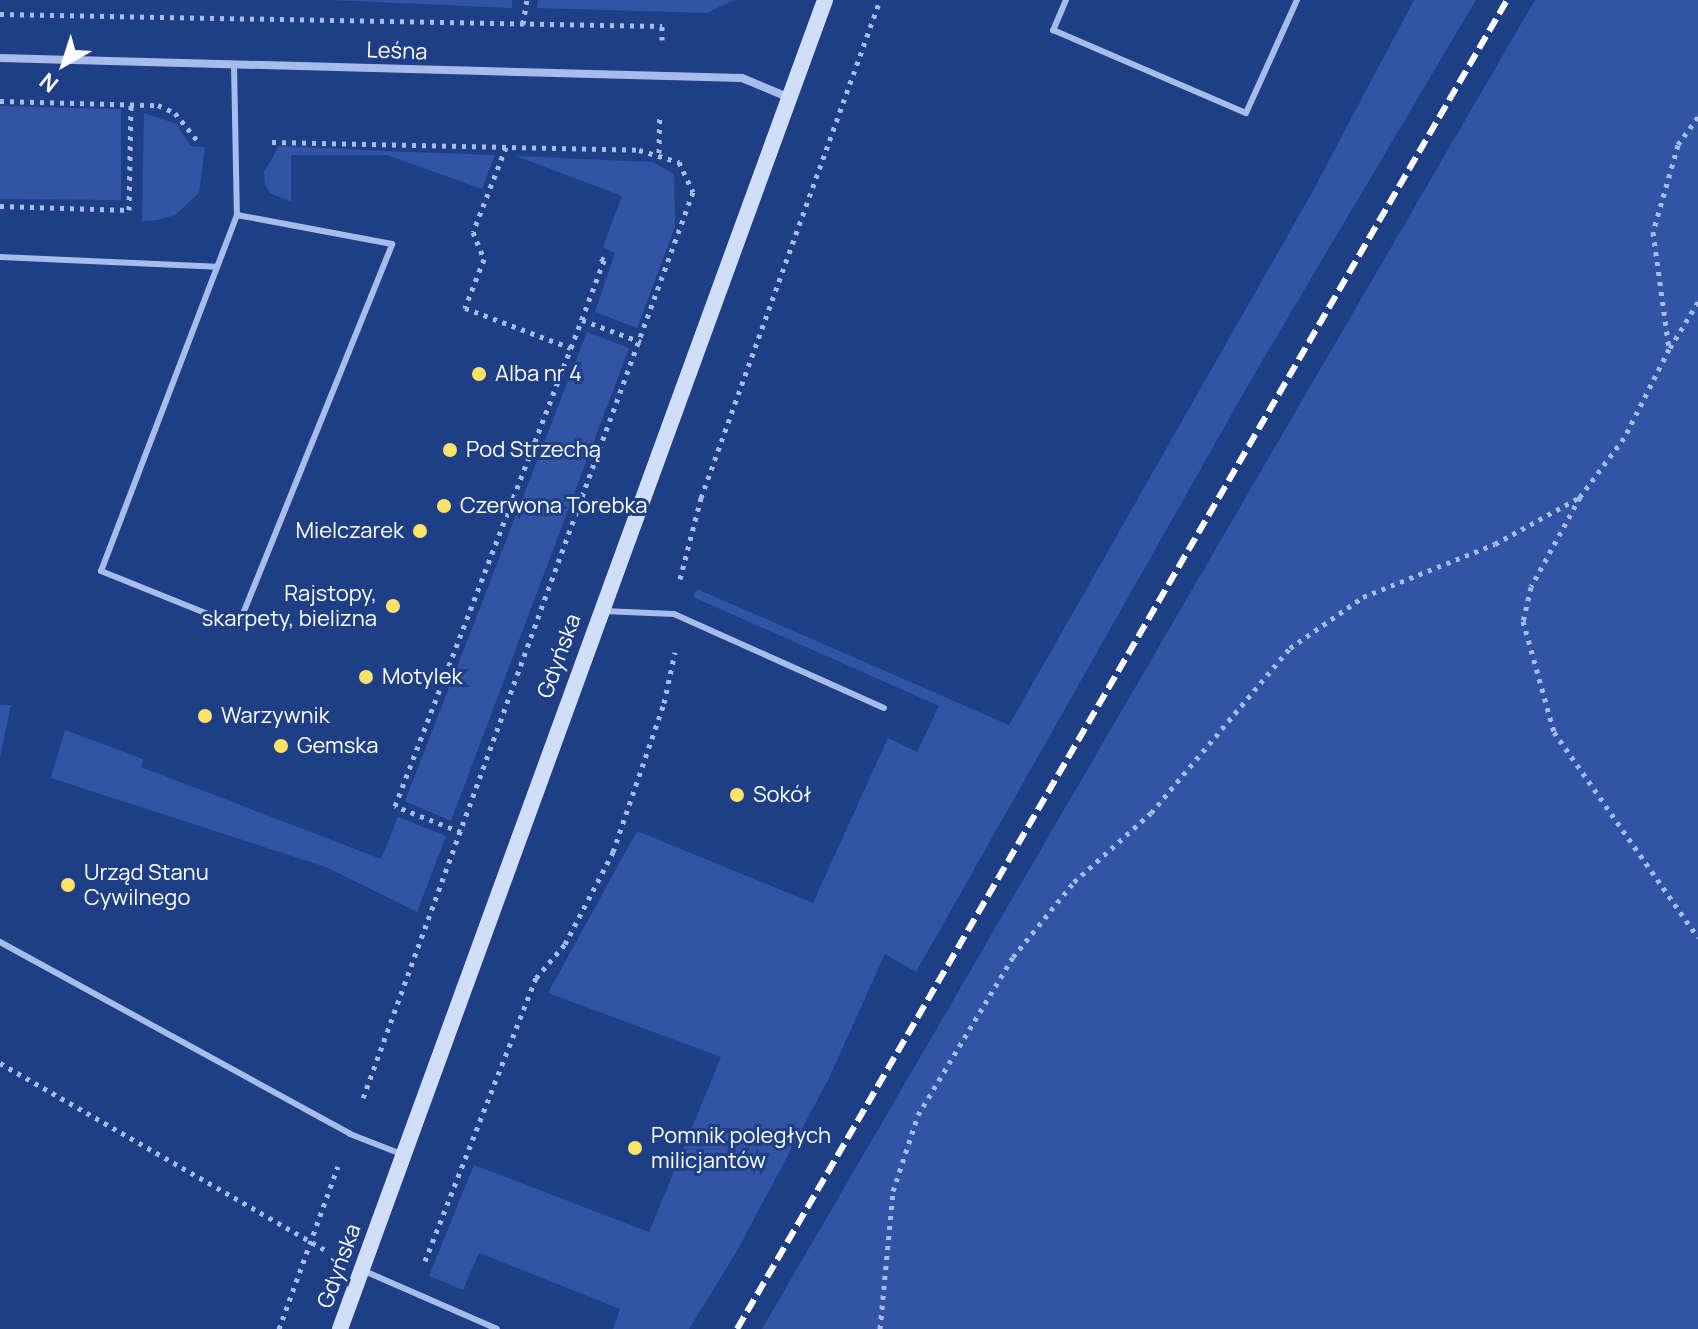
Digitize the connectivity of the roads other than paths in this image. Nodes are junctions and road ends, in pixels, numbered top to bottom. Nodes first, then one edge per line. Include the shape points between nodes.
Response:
1 (825, 0) edge
2 (1066, 0) edge
3 (1297, 0) edge
4 (0, 58) edge
5 (234, 64) junction
6 (790, 98) junction
7 (237, 215) junction
8 (0, 257) edge
9 (217, 267) junction
10 (599, 611) junction
11 (884, 708) dead end
12 (0, 942) edge
13 (401, 1154) junction
14 (362, 1270) junction
15 (340, 1329) edge
16 (497, 1329) edge

1 - 6 main road, Gdyńska
2 - 3 lane via 1053,30 1246,113
4 - 5 street, Leśna
5 - 6 street, Leśna via 742,78
5 - 7 lane
6 - 10 main road, Gdyńska
7 - 9 lane
7 - 9 lane via 392,244 238,626 101,571
8 - 9 lane
10 - 11 lane via 674,614
10 - 13 main road, Gdyńska
12 - 13 lane via 350,1134
13 - 14 main road, Gdyńska
14 - 15 main road, Gdyńska
14 - 16 lane

